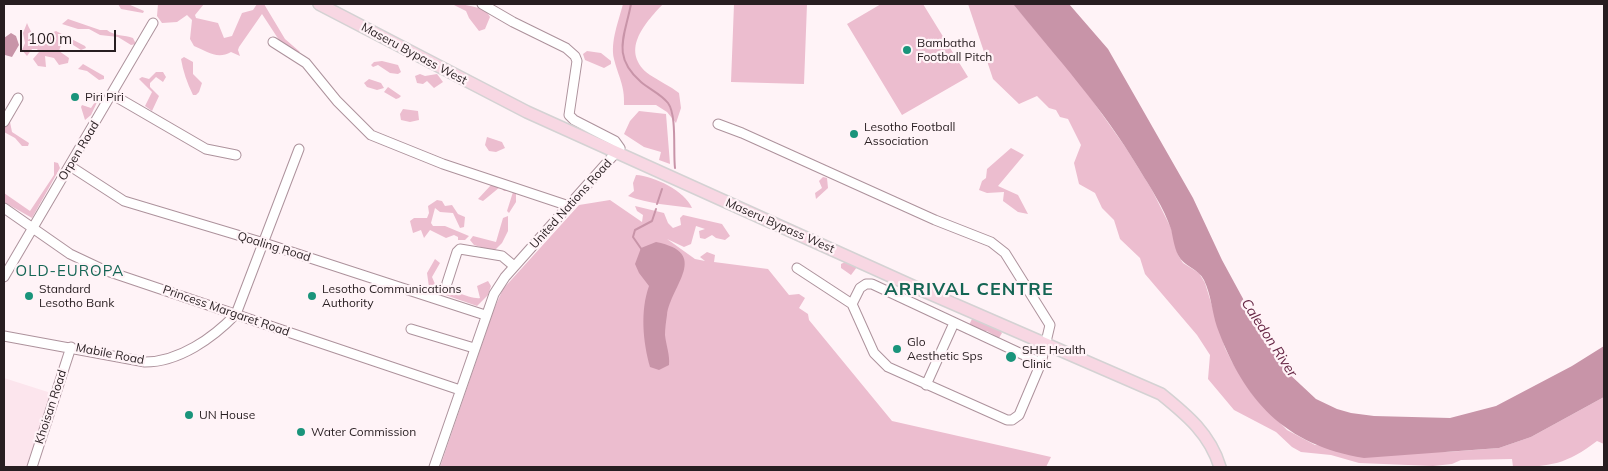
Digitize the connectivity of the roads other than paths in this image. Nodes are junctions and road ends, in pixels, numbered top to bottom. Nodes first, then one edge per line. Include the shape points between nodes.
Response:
1 (319, 4) edge
2 (482, 4) edge
3 (153, 24) dead end
4 (273, 42) dead end
5 (113, 95) junction
6 (18, 98) dead end
7 (4, 122) edge
8 (718, 124) dead end
9 (299, 150) dead end
10 (618, 152) junction
11 (236, 154) dead end
12 (70, 166) junction
13 (569, 206) junction
14 (4, 208) edge
15 (32, 228) junction
16 (264, 243) junction
17 (514, 266) junction
18 (797, 268) dead end
19 (4, 277) edge
20 (447, 283) dead end
21 (852, 304) junction
22 (236, 314) junction
23 (485, 315) junction
24 (954, 323) junction
25 (411, 329) dead end
26 (4, 336) edge
27 (1047, 345) junction
28 (71, 347) junction
29 (474, 348) junction
30 (1041, 363) junction
31 (926, 386) junction
32 (460, 390) junction
33 (32, 467) edge
34 (434, 467) edge
35 (1220, 467) edge

1 - 10 main road, Maseru Bypass West via 527,112
2 - 10 street, United Nations Road via 566,48 575,56 569,115 615,141 620,148
3 - 5 street, Orpen Road
4 - 13 street via 306,63 371,136
5 - 11 street via 206,149
5 - 12 street, Orpen Road
6 - 7 street
8 - 27 street via 991,242 1005,254 1050,325
9 - 16 street, Mabile Road
10 - 13 street, United Nations Road
10 - 27 main road, Maseru Bypass West
12 - 15 street, Orpen Road
12 - 16 street, Qoaling Road via 124,201
13 - 17 street, United Nations Road
14 - 15 street, Princess Margaret Road
15 - 19 street, Orpen Road
15 - 22 street, Princess Margaret Road via 85,262
16 - 22 street, Mabile Road
16 - 23 street, Qoaling Road
17 - 20 street via 502,256 460,249
17 - 23 street, United Nations Road via 494,294
18 - 21 street
21 - 24 street via 860,288 872,284
21 - 31 street via 874,353 888,367
22 - 28 street, Mabile Road via 202,342 157,362
22 - 32 street, Princess Margaret Road
23 - 29 street, United Nations Road
24 - 30 street
24 - 31 street
25 - 29 street
26 - 28 street, Mabile Road
27 - 30 street
27 - 35 main road, Maseru Bypass West via 1161,394 1204,433
28 - 33 street, Khoisan Road
29 - 32 street, United Nations Road
30 - 31 street via 1019,415 1012,420
32 - 34 street, United Nations Road

